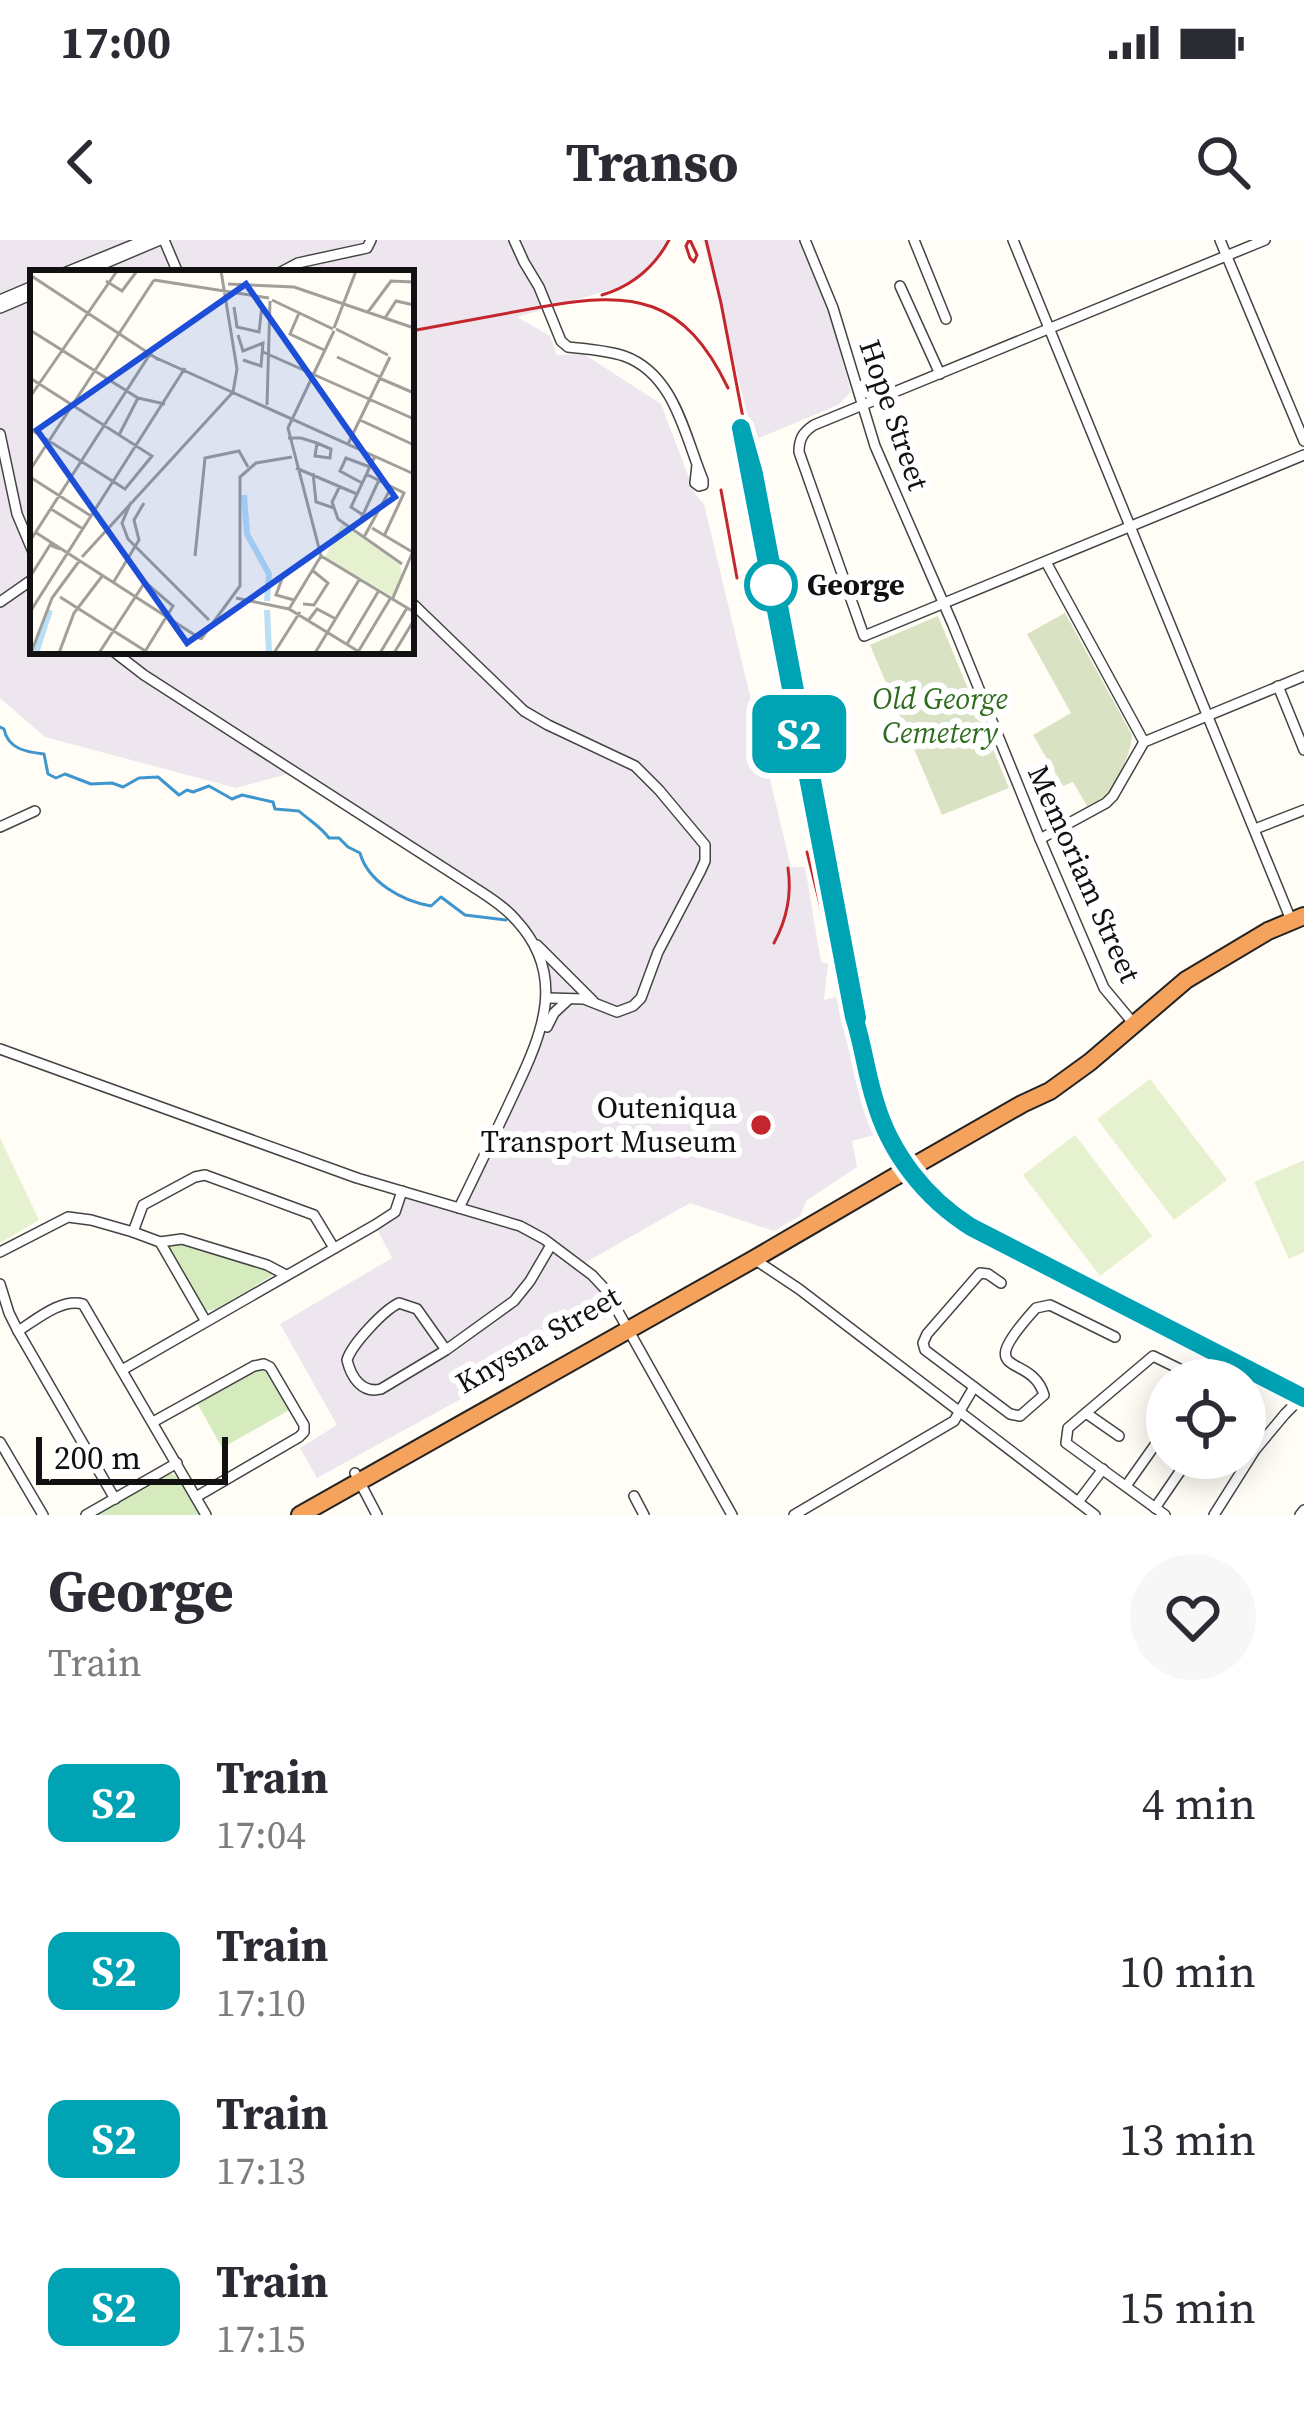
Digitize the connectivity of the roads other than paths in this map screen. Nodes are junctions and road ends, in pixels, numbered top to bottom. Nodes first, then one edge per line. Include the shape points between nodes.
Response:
1 (145, 240) edge
2 (162, 240) edge
3 (371, 240) edge
4 (514, 240) edge
5 (805, 240) edge
6 (914, 240) edge
7 (1013, 240) edge
8 (1220, 240) edge
9 (1265, 240) edge
10 (1226, 256) junction
11 (71, 270) edge
12 (89, 270) edge
13 (177, 270) edge
14 (285, 270) edge
15 (900, 286) dead end
16 (30, 291) edge
17 (0, 304) edge
18 (946, 320) dead end
19 (1048, 329) junction
20 (940, 374) junction
21 (862, 406) junction
22 (0, 434) edge
23 (1304, 441) edge
24 (1304, 455) edge
25 (697, 465) dead end
26 (1132, 526) junction
27 (30, 545) edge
28 (1046, 562) junction
29 (30, 581) edge
30 (0, 602) edge
31 (944, 604) junction
32 (414, 605) edge
33 (117, 654) edge
34 (1304, 676) edge
35 (1278, 686) junction
36 (1209, 716) junction
37 (1144, 742) junction
38 (1304, 750) edge
39 (1304, 810) edge
40 (34, 811) dead end
41 (0, 827) edge
42 (1255, 829) junction
43 (1040, 839) junction
44 (1297, 918) edge
45 (530, 937) junction
46 (548, 998) junction
47 (569, 998) junction
48 (595, 1003) junction
49 (1131, 1020) junction
50 (538, 1043) junction
51 (0, 1049) edge
52 (402, 1191) junction
53 (459, 1208) junction
54 (133, 1232) junction
55 (160, 1242) junction
56 (551, 1245) junction
57 (334, 1248) junction
58 (0, 1252) edge
59 (751, 1256) junction
60 (286, 1275) junction
61 (1000, 1283) dead end
62 (0, 1284) edge
63 (205, 1320) junction
64 (626, 1326) junction
65 (18, 1331) junction
66 (1115, 1337) dead end
67 (446, 1350) junction
68 (1146, 1362) edge
69 (122, 1370) junction
70 (974, 1387) junction
71 (1304, 1396) edge
72 (961, 1412) junction
73 (1086, 1413) junction
74 (153, 1422) junction
75 (1119, 1436) dead end
76 (0, 1442) edge
77 (1146, 1458) edge
78 (177, 1463) junction
79 (1103, 1469) junction
80 (357, 1477) junction
81 (1176, 1479) edge
82 (1126, 1486) junction
83 (634, 1496) dead end
84 (196, 1497) junction
85 (115, 1498) junction
86 (1078, 1502) junction
87 (1160, 1512) edge
88 (639, 1513) edge
89 (43, 1515) edge
90 (86, 1515) edge
91 (206, 1515) edge
92 (283, 1515) edge
93 (300, 1515) edge
94 (377, 1515) edge
95 (732, 1515) edge
96 (794, 1515) edge
97 (1095, 1515) edge
98 (1214, 1515) edge

1 - 11 street
2 - 12 street
2 - 13 street
3 - 14 street via 367,248
4 - 25 street via 565,345 626,357 646,370 674,402
5 - 21 street, Hope Street
6 - 18 street
7 - 19 street
8 - 10 street
9 - 10 street
10 - 19 street
10 - 23 street
15 - 20 street
16 - 17 street
19 - 20 street
19 - 26 street
20 - 21 street
21 - 31 street, Hope Street
21 - 31 street via 806,430 799,452 864,636
22 - 27 street
24 - 26 street
26 - 28 street
26 - 36 street
28 - 31 street
28 - 37 street
29 - 30 street
31 - 43 street, Memoriam Street
32 - 48 street via 524,710 645,775 705,845 700,872 636,1004 616,1012
33 - 45 street via 472,886
34 - 35 street
35 - 36 street
35 - 38 street
36 - 37 street
36 - 42 street
37 - 43 street via 1106,803
39 - 42 street
40 - 41 street
42 - 44 street
43 - 49 street, Memoriam Street via 1104,988
44 - 49 highway, Knysna Street
45 - 46 street
45 - 48 street
46 - 47 street
46 - 50 street
47 - 48 street
47 - 50 street
49 - 59 highway, Knysna Street, bridge via 1022,1104
50 - 53 street
51 - 52 street
52 - 53 street
52 - 57 street via 394,1212
53 - 56 street
54 - 55 street
54 - 57 street via 143,1205 206,1175 314,1216
54 - 58 street via 68,1217
55 - 60 street via 182,1239
55 - 63 street
56 - 64 street via 598,1280
56 - 67 street via 514,1301
57 - 60 street
59 - 64 highway, Knysna Street
59 - 72 street
60 - 63 street
61 - 70 street via 977,1274 923,1339 925,1350
62 - 65 street
63 - 69 street
64 - 80 highway, Knysna Street
64 - 95 street
65 - 69 street via 79,1302
65 - 85 street
66 - 70 street via 1040,1305 1004,1352 1043,1387 1042,1398 1016,1416
67 - 67 street via 417,1309 399,1303 353,1346 348,1362 360,1385 376,1391
68 - 73 street
69 - 74 street
70 - 72 street
71 - 98 street, bridge via 1255,1450
72 - 86 street
72 - 96 street
73 - 75 street
73 - 79 street via 1065,1440
74 - 78 street
74 - 84 street via 264,1364 304,1425 299,1437
76 - 89 street
77 - 82 street
78 - 84 street
78 - 85 street
79 - 82 street
79 - 86 street
80 - 92 highway, Knysna Street
80 - 93 highway, Knysna Street
80 - 94 street
81 - 87 street
82 - 87 street
83 - 88 street
84 - 91 street
85 - 90 street
86 - 97 street

